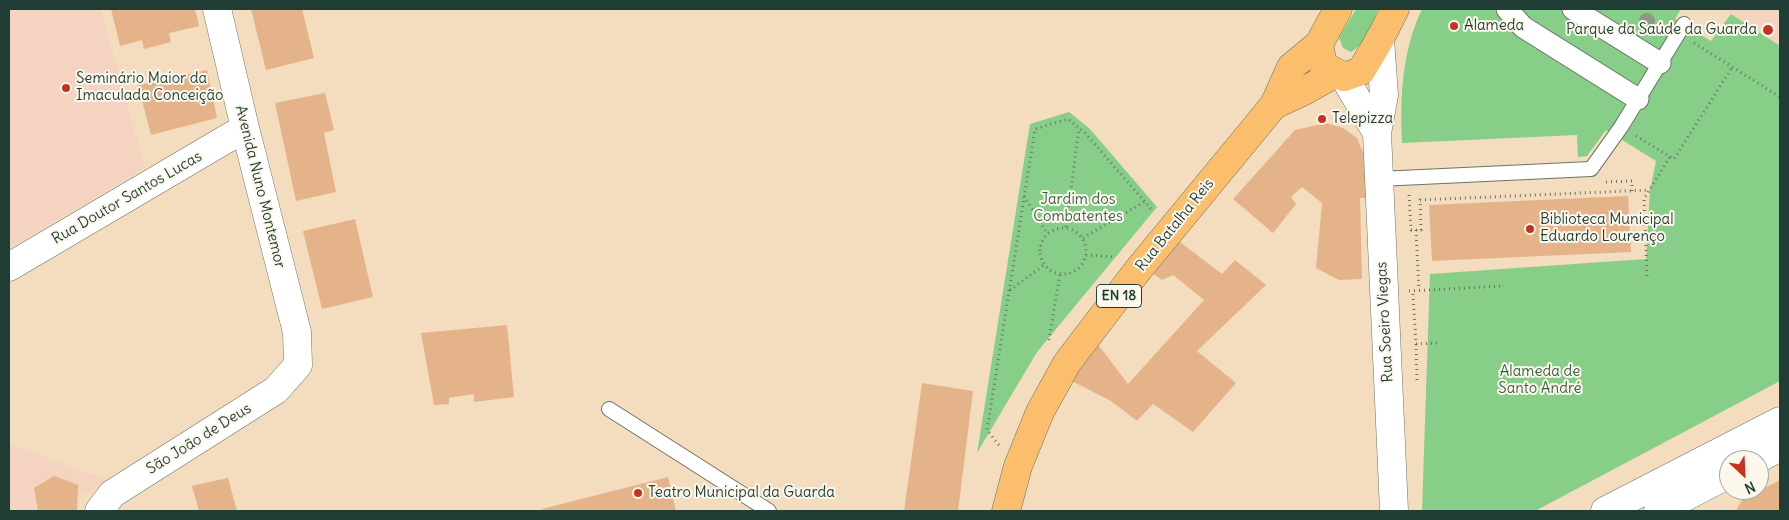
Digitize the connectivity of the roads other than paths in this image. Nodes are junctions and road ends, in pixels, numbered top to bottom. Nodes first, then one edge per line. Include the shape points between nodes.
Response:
1 (217, 9) edge
2 (1338, 9) edge
3 (1395, 9) edge
4 (1506, 9) edge
5 (1573, 9) edge
6 (1681, 29) road end
7 (1380, 39) junction
8 (1319, 44) junction
9 (1660, 63) junction
10 (1340, 75) junction
11 (1638, 99) junction
12 (1274, 105) junction
13 (245, 128) junction
14 (1377, 134) junction
15 (1379, 178) junction
16 (9, 267) edge
17 (298, 366) joint
18 (609, 409) dead end
19 (1780, 421) edge
20 (1780, 447) edge
21 (1769, 453) edge
22 (1719, 479) edge
23 (99, 511) edge
24 (769, 511) edge
25 (1006, 511) edge
26 (1394, 511) edge
27 (1605, 511) edge
28 (1658, 511) edge

1 - 13 street, Avenida Nuno Montemor
2 - 8 main road, EN 18
3 - 7 main road, EN 18
4 - 11 street via 1523,27
5 - 9 street
6 - 9 lane
7 - 10 main road, EN 18 via 1361,71
7 - 14 street, Rua Soeiro Viegas via 1384,95
8 - 10 main road via 1323,65
8 - 12 main road, Rua Batalha Reis / EN 18 via 1292,66
9 - 11 lane
10 - 12 main road, Rua Batalha Reis / EN 18
10 - 14 street, Rua Soeiro Viegas
11 - 15 lane via 1591,169
12 - 25 main road, Rua Batalha Reis / EN 18 via 1138,270 1067,363 1040,412 1018,466
13 - 16 street, Rua Doutor Santos Lucas
13 - 17 street, Avenida Nuno Montemor via 297,332
14 - 15 street, Rua Soeiro Viegas
15 - 26 street, Rua Soeiro Viegas
17 - 23 street, São João de Deus via 276,390 112,494
18 - 24 lane
19 - 27 street
20 - 21 street
22 - 28 street

